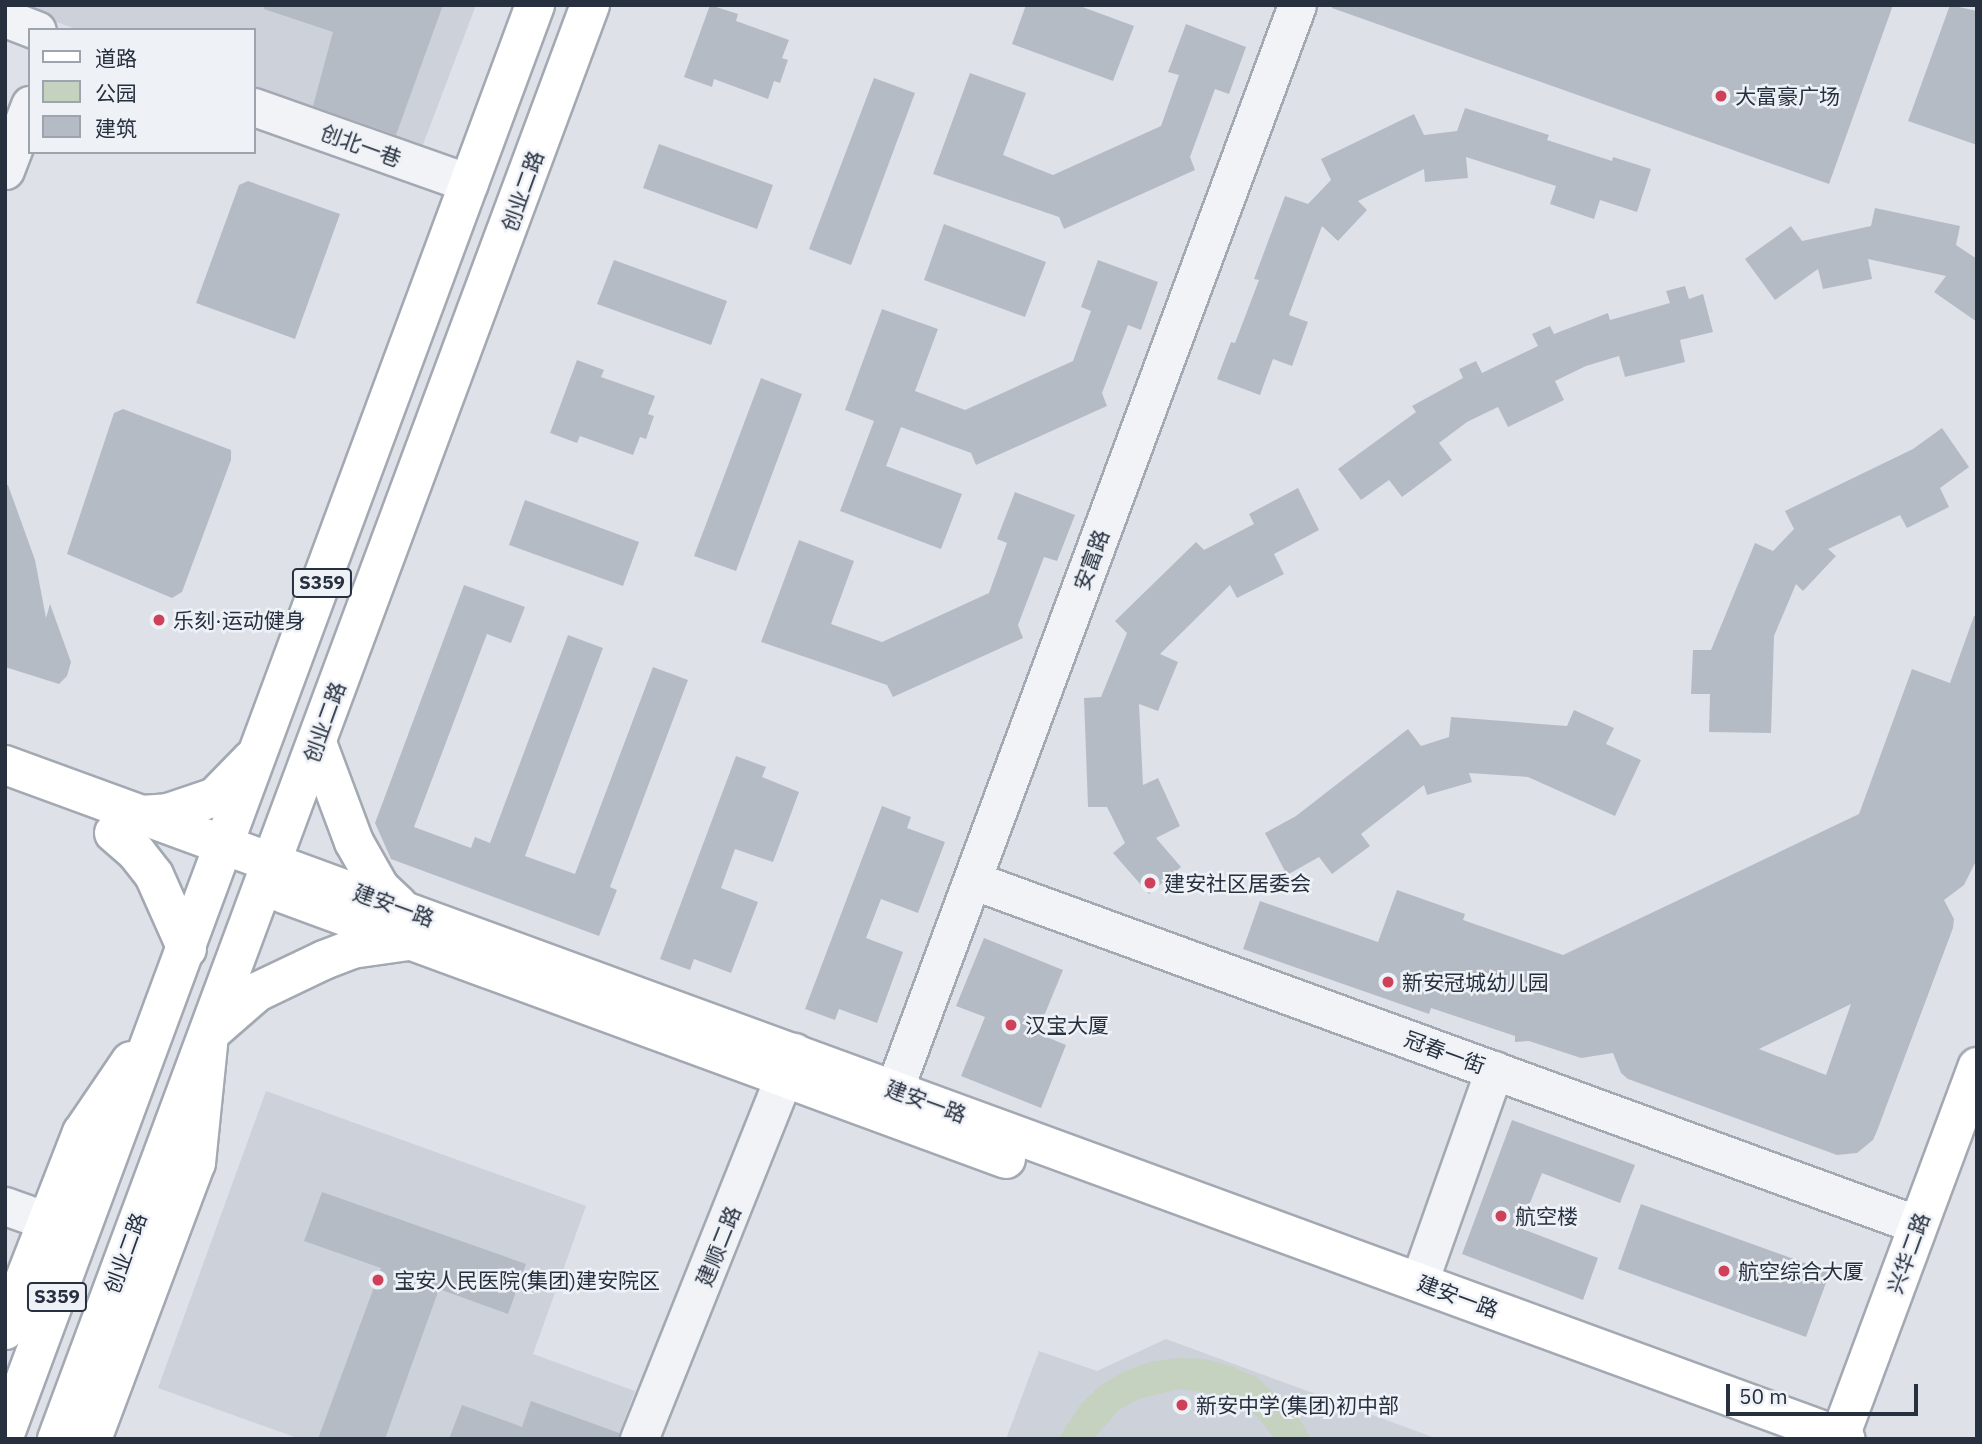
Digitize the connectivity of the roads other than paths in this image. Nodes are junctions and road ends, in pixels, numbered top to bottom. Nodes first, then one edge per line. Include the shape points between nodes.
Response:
1 (535, 5) edge
2 (590, 5) edge
3 (1297, 5) edge
4 (5, 18) edge
5 (32, 28) edge
6 (256, 108) edge
7 (28, 110) edge
8 (5, 170) edge
9 (469, 183) junction
10 (317, 743) junction
11 (260, 751) junction
12 (5, 765) edge
13 (5, 793) edge
14 (127, 824) junction
15 (220, 858) junction
16 (268, 874) junction
17 (972, 880) junction
18 (406, 925) junction
19 (187, 949) junction
20 (162, 1016) junction
21 (209, 1034) junction
22 (789, 1065) junction
23 (1977, 1067) edge
24 (1494, 1070) junction
25 (890, 1102) junction
26 (5, 1206) edge
27 (47, 1222) junction
28 (1918, 1225) junction
29 (1419, 1282) junction
30 (5, 1331) edge
31 (5, 1434) edge
32 (1842, 1438) edge
33 (57, 1439) edge
34 (92, 1439) edge
35 (639, 1439) edge
36 (1769, 1439) edge

1 - 9 main road, S359
2 - 10 main road, 创业二路 / S359
3 - 17 street, 安富路
4 - 5 street
6 - 9 street, 创北一巷
7 - 8 street
9 - 11 main road, S359
10 - 16 main road, 创业二路 / S359
10 - 18 main road via 354,842
11 - 14 main road via 215,797
11 - 15 main road, S359
12 - 14 main road, 建安一路
13 - 14 main road, 建安一路
14 - 15 main road, 建安一路
14 - 19 main road via 136,852 154,875
15 - 16 main road, 建安一路
15 - 19 main road, S359
16 - 18 main road, 建安一路
16 - 21 main road, 创业二路 / S359
17 - 24 street, 冠春一街
17 - 25 street, 安富路
18 - 21 main road via 372,945 324,960 257,992
18 - 22 main road, 建安一路
19 - 20 main road, S359
20 - 27 main road via 82,1133
20 - 31 main road, S359
21 - 33 main road, 创业二路 / S359
21 - 34 main road via 196,1163
22 - 25 main road, 建安一路
22 - 35 street, 建顺二路
23 - 28 main road, 兴华二路
24 - 28 street, 冠春一街
24 - 29 street
25 - 29 main road, 建安一路
25 - 36 main road, 建安一路
26 - 27 street
27 - 30 main road
28 - 32 main road, 兴华二路
29 - 32 main road, 建安一路

